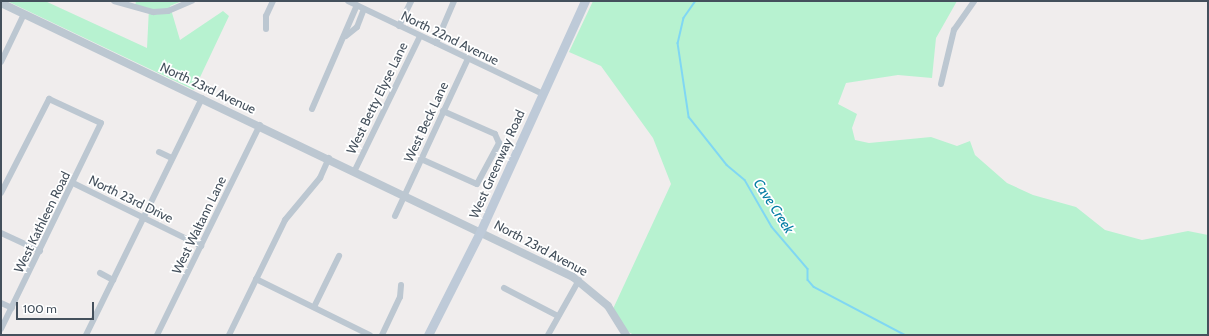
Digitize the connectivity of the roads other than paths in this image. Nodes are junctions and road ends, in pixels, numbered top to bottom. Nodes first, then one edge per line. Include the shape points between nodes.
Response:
1 (114, 1) edge
2 (192, 1) edge
3 (273, 1) edge
4 (348, 1) edge
5 (410, 1) edge
6 (454, 1) edge
7 (585, 1) edge
8 (974, 1) edge
9 (1, 3) edge
10 (357, 6) junction
11 (364, 9) junction
12 (24, 14) junction
13 (349, 23) junction
14 (399, 26) junction
15 (357, 27) junction
16 (266, 29) dead end
17 (346, 36) junction
18 (420, 36) junction
19 (436, 44) junction
20 (468, 59) junction
21 (1, 62) edge
22 (941, 84) dead end
23 (542, 94) junction
24 (202, 98) junction
25 (312, 109) dead end
26 (443, 111) junction
27 (260, 125) junction
28 (159, 152) dead end
29 (172, 158) junction
30 (329, 158) junction
31 (421, 159) junction
32 (355, 170) junction
33 (73, 183) junction
34 (1, 193) edge
35 (405, 194) junction
36 (395, 216) dead end
37 (143, 217) junction
38 (481, 230) junction
39 (1, 233) edge
40 (201, 246) junction
41 (40, 251) junction
42 (339, 256) dead end
43 (100, 273) dead end
44 (256, 279) junction
45 (113, 280) junction
46 (579, 280) junction
47 (401, 284) dead end
48 (504, 288) dead end
49 (1, 302) edge
50 (314, 307) junction
51 (12, 308) junction
52 (558, 316) junction
53 (1, 329) edge
54 (86, 335) edge
55 (157, 335) edge
56 (229, 335) edge
57 (370, 335) edge
58 (382, 335) edge
59 (428, 335) edge
60 (548, 335) edge
61 (626, 335) edge

1 - 2 street via 141,11 168,11
3 - 16 street via 266,16
4 - 10 street, North 22nd Avenue
5 - 14 street
6 - 19 street
7 - 23 main road, West Greenway Road
8 - 22 street via 954,30
9 - 12 street, North 23rd Avenue
10 - 11 street, North 22nd Avenue
10 - 13 street
11 - 14 street, North 22nd Avenue
11 - 15 street
12 - 21 street
12 - 24 street, North 23rd Avenue
13 - 15 street
13 - 17 street
14 - 18 street, North 22nd Avenue
15 - 17 street
17 - 25 street
18 - 19 street, North 22nd Avenue
18 - 32 street, West Betty Elyse Lane
19 - 20 street, North 22nd Avenue
20 - 23 street, North 22nd Avenue
20 - 26 street, West Beck Lane
23 - 38 main road, West Greenway Road
24 - 27 street, North 23rd Avenue
24 - 29 street
26 - 31 street, West Beck Lane
26 - 31 street via 498,138 477,184
27 - 30 street, North 23rd Avenue
27 - 40 street, West Waltann Lane
28 - 29 street
29 - 37 street
30 - 32 street, North 23rd Avenue
30 - 44 street, West Betty Elyse Lane via 317,182 285,220
31 - 35 street, West Beck Lane
32 - 35 street, North 23rd Avenue
33 - 34 street, West Kathleen Road via 101,124 49,99
33 - 37 street, North 23rd Drive
33 - 41 street, West Kathleen Road
35 - 36 street
35 - 38 street, North 23rd Avenue
37 - 40 street, North 23rd Drive
37 - 45 street
38 - 46 street, North 23rd Avenue
38 - 59 main road, West Greenway Road
39 - 41 street
40 - 55 street, West Waltann Lane
41 - 51 street, West Kathleen Road
42 - 50 street
43 - 45 street
44 - 50 street
44 - 56 street, West Betty Elyse Lane
45 - 54 street
46 - 52 street
46 - 61 street, North 23rd Avenue via 608,306
47 - 58 street via 400,297
48 - 52 street
49 - 51 street
50 - 57 street
51 - 53 street, West Kathleen Road
52 - 60 street

